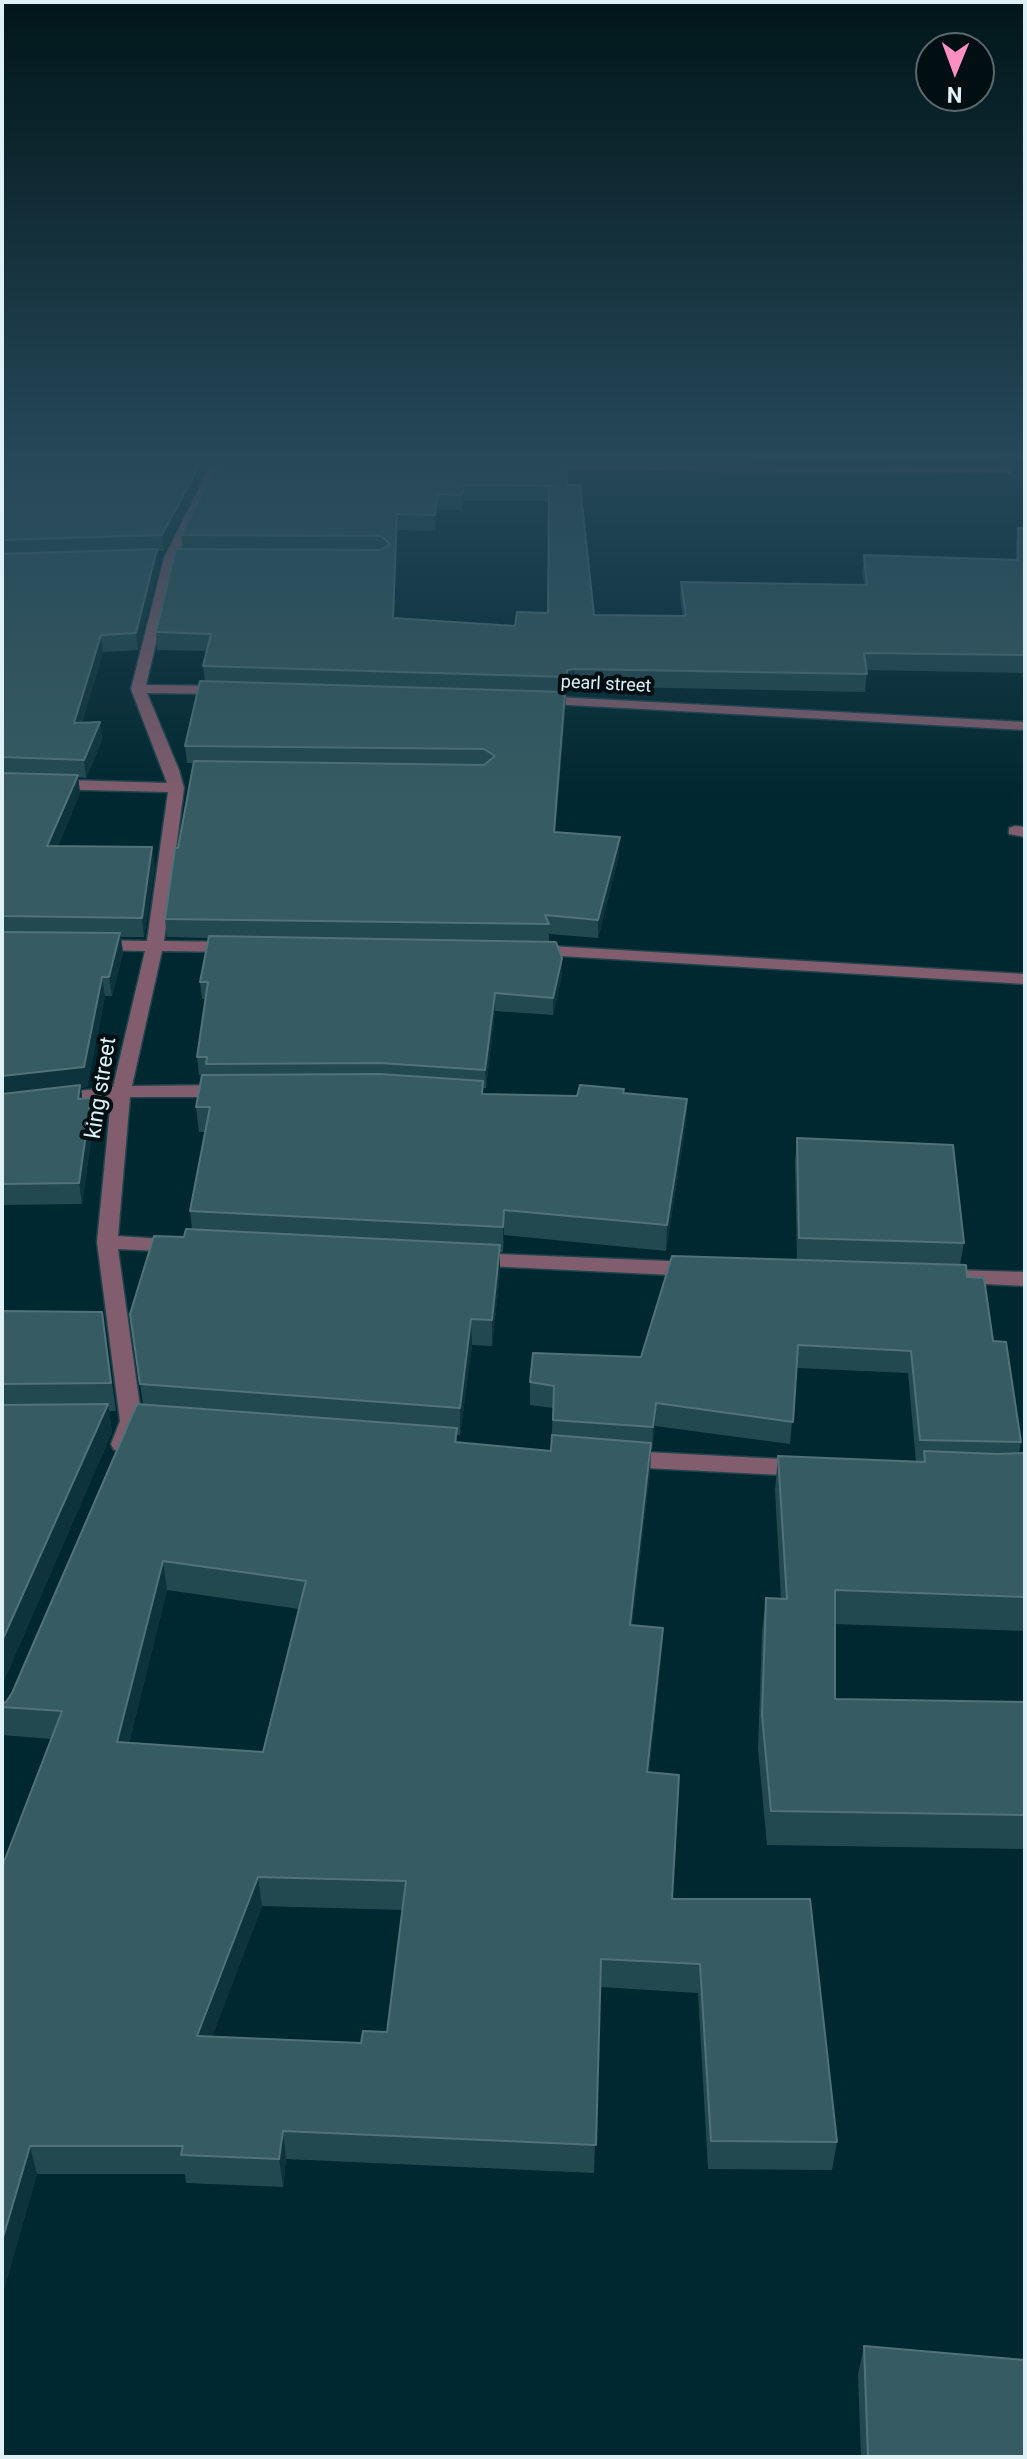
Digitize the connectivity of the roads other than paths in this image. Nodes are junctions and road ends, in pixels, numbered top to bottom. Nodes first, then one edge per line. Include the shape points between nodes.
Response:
1 (166, 575) edge
2 (138, 689) junction
3 (247, 691) edge
4 (528, 700) edge
5 (1025, 726) edge
6 (179, 776) junction
7 (2, 783) edge
8 (78, 945) edge
9 (155, 946) junction
10 (247, 947) edge
11 (509, 950) edge
12 (1025, 979) edge
13 (243, 1091) edge
14 (121, 1092) junction
15 (2, 1106) edge
16 (107, 1242) junction
17 (202, 1247) edge
18 (455, 1260) edge
19 (708, 1269) edge
20 (930, 1276) edge
21 (1025, 1279) edge
22 (102, 1422) edge
23 (139, 1422) junction
24 (601, 1457) edge
25 (113, 1464) edge
26 (819, 1469) edge

1 - 2 street
2 - 3 street
2 - 6 street
4 - 5 street, pearl street
6 - 7 street
6 - 9 street, king street
8 - 9 street
9 - 10 street
9 - 14 street, king street
11 - 12 street
13 - 14 street
14 - 15 street
14 - 16 street, king street
16 - 17 street
16 - 23 street, king street
18 - 19 street
20 - 21 street
22 - 23 street
23 - 25 street
24 - 26 street

